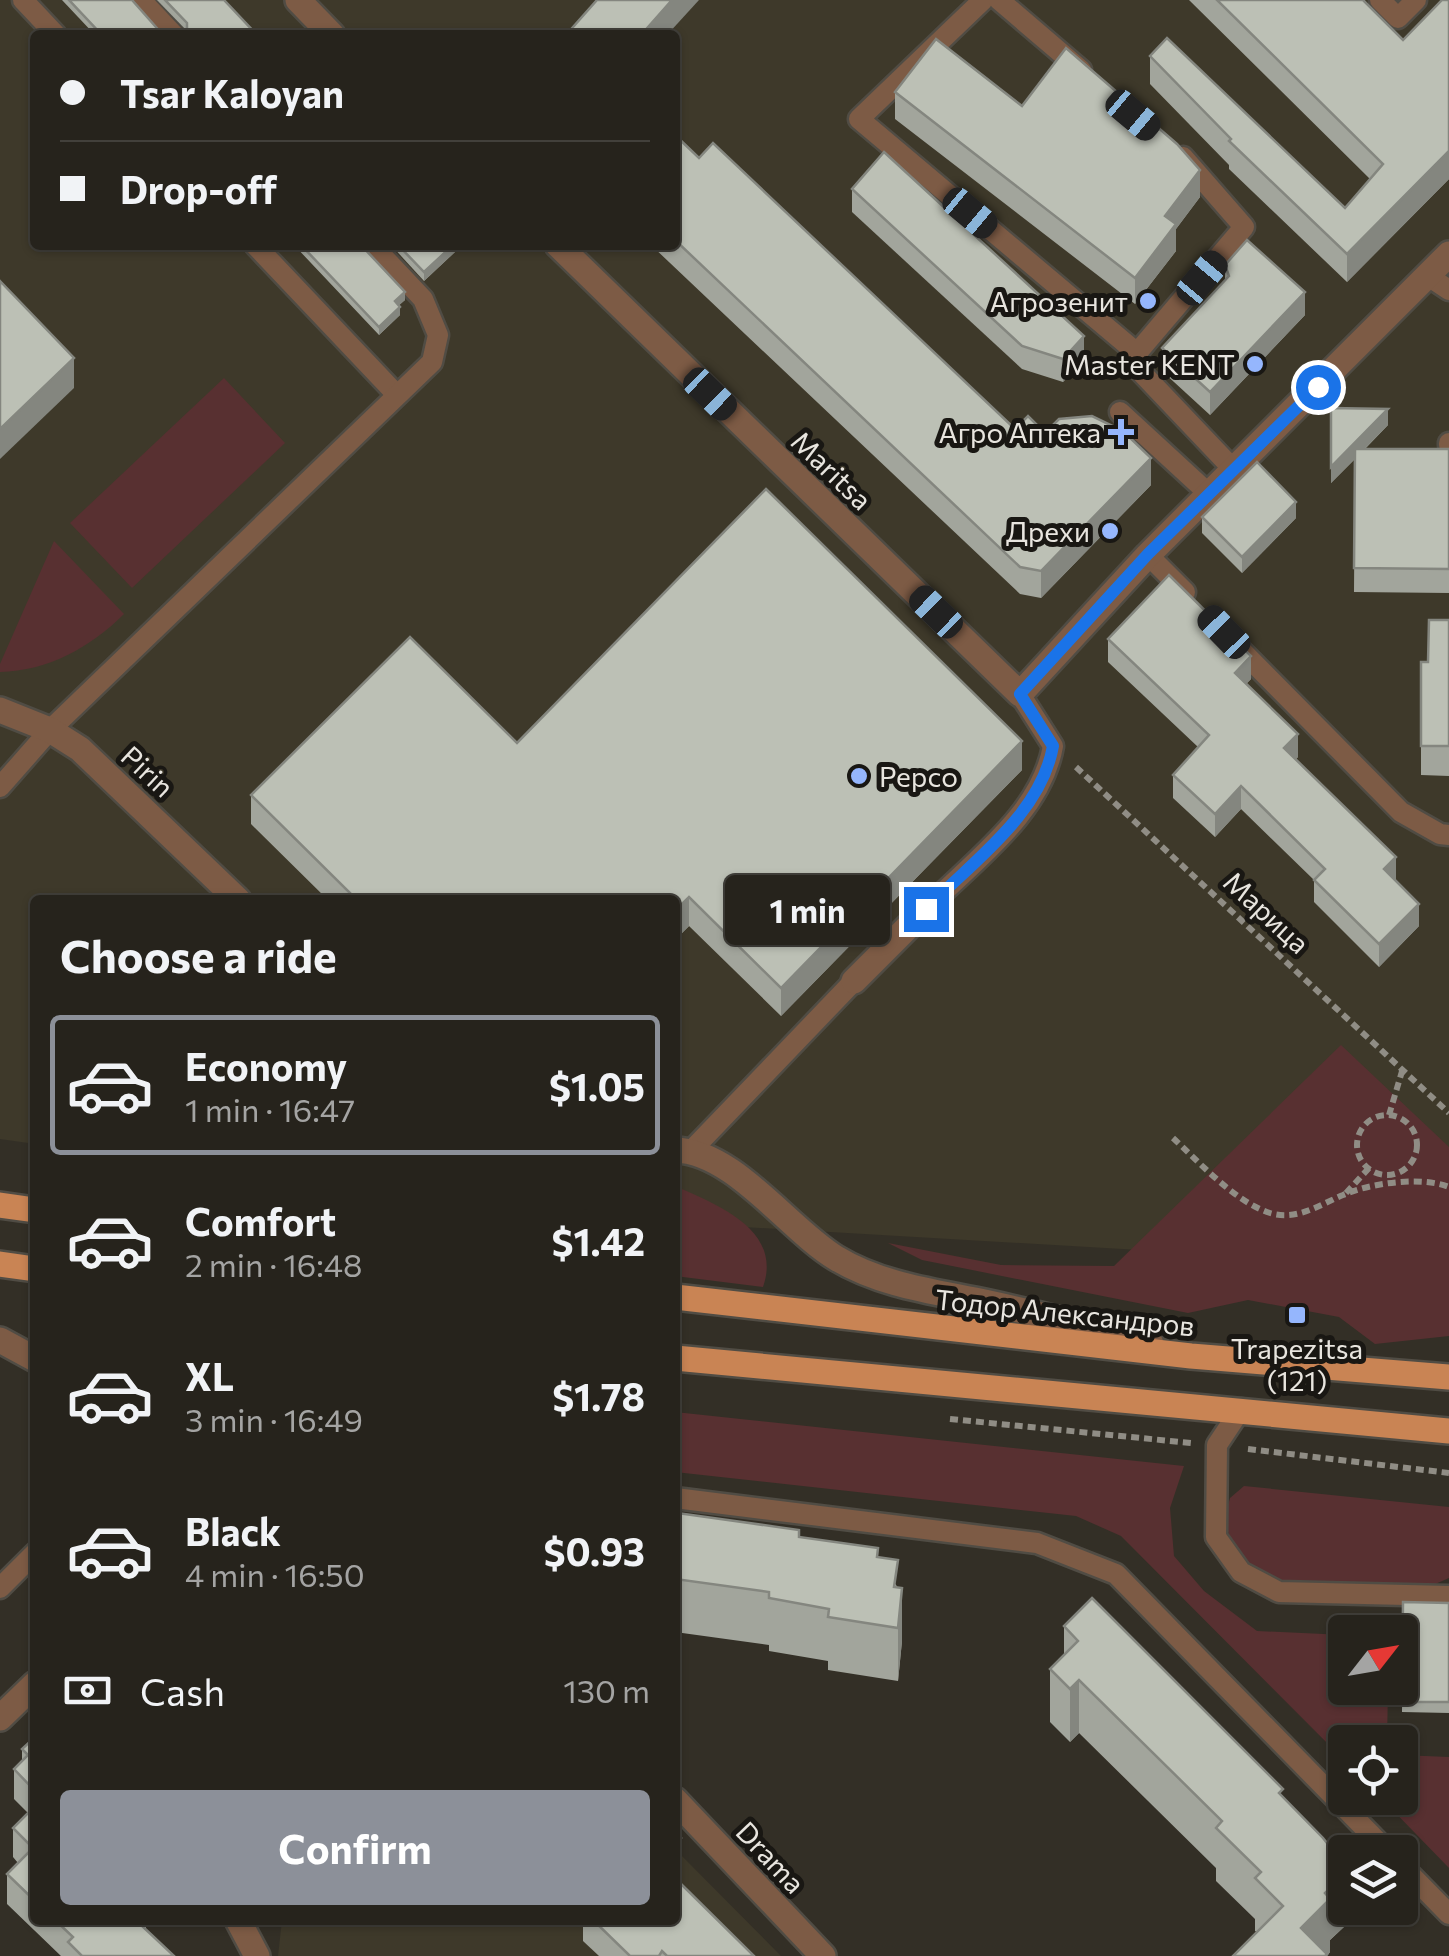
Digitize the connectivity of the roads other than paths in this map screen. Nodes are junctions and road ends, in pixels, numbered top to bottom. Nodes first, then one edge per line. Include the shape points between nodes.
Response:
1 (24, 0) edge
2 (141, 0) edge
3 (298, 0) edge
4 (984, 0) edge
5 (999, 0) edge
6 (1380, 0) edge
7 (1416, 0) edge
8 (51, 30) edge
9 (169, 30) edge
10 (327, 30) edge
11 (1100, 86) edge
12 (1172, 148) edge
13 (259, 250) edge
14 (377, 250) edge
15 (563, 250) edge
16 (1449, 254) edge
17 (1439, 282) edge
18 (1137, 353) junction
19 (396, 396) junction
20 (1120, 412) dead end
21 (1234, 470) junction
22 (1208, 493) junction
23 (1148, 554) junction
24 (1020, 694) junction
25 (0, 710) edge
26 (50, 730) junction
27 (0, 787) edge
28 (1449, 835) edge
29 (233, 895) edge
30 (926, 909) joint
31 (854, 981) joint
32 (683, 1150) edge
33 (0, 1205) edge
34 (30, 1209) edge
35 (0, 1264) edge
36 (30, 1268) edge
37 (680, 1298) edge
38 (0, 1340) edge
39 (30, 1355) edge
40 (1191, 1356) junction
41 (680, 1359) edge
42 (1449, 1378) edge
43 (1240, 1409) junction
44 (1449, 1430) edge
45 (680, 1499) edge
46 (30, 1559) edge
47 (0, 1588) edge
48 (1449, 1596) edge
49 (30, 1689) edge
50 (0, 1718) edge
51 (680, 1805) edge
52 (1371, 1835) edge
53 (1418, 1882) edge
54 (1449, 1914) edge
55 (241, 1925) edge
56 (257, 1956) edge
57 (823, 1956) edge

1 - 8 lane
2 - 9 lane
3 - 10 street
4 - 18 lane via 860,120
5 - 11 lane
6 - 7 lane via 1398,18
12 - 18 lane via 1244,227
13 - 19 lane
14 - 19 lane via 423,299 438,335 432,362
15 - 24 street, Maritsa
16 - 17 street
17 - 21 street
18 - 21 lane via 1140,371
19 - 26 lane
20 - 22 lane
21 - 22 street
22 - 23 street
23 - 24 street
23 - 28 lane via 1401,812
24 - 30 lane, Maritsa via 1053,746 1048,772 1025,810
25 - 26 street, Pirin
26 - 27 lane
26 - 29 street, Pirin via 80,749
30 - 31 street
31 - 32 lane
32 - 40 street via 724,1166 834,1257 876,1278 1068,1320
33 - 34 main road
35 - 36 main road
37 - 40 main road, Тодор Александров
38 - 39 street
40 - 42 main road, Тодор Александров
41 - 43 main road
43 - 44 main road
43 - 48 lane via 1217,1444 1216,1538 1241,1572 1279,1592
45 - 52 lane via 1037,1542 1116,1574
46 - 47 lane
49 - 50 street
51 - 57 street, Drama
53 - 54 lane
55 - 56 street

